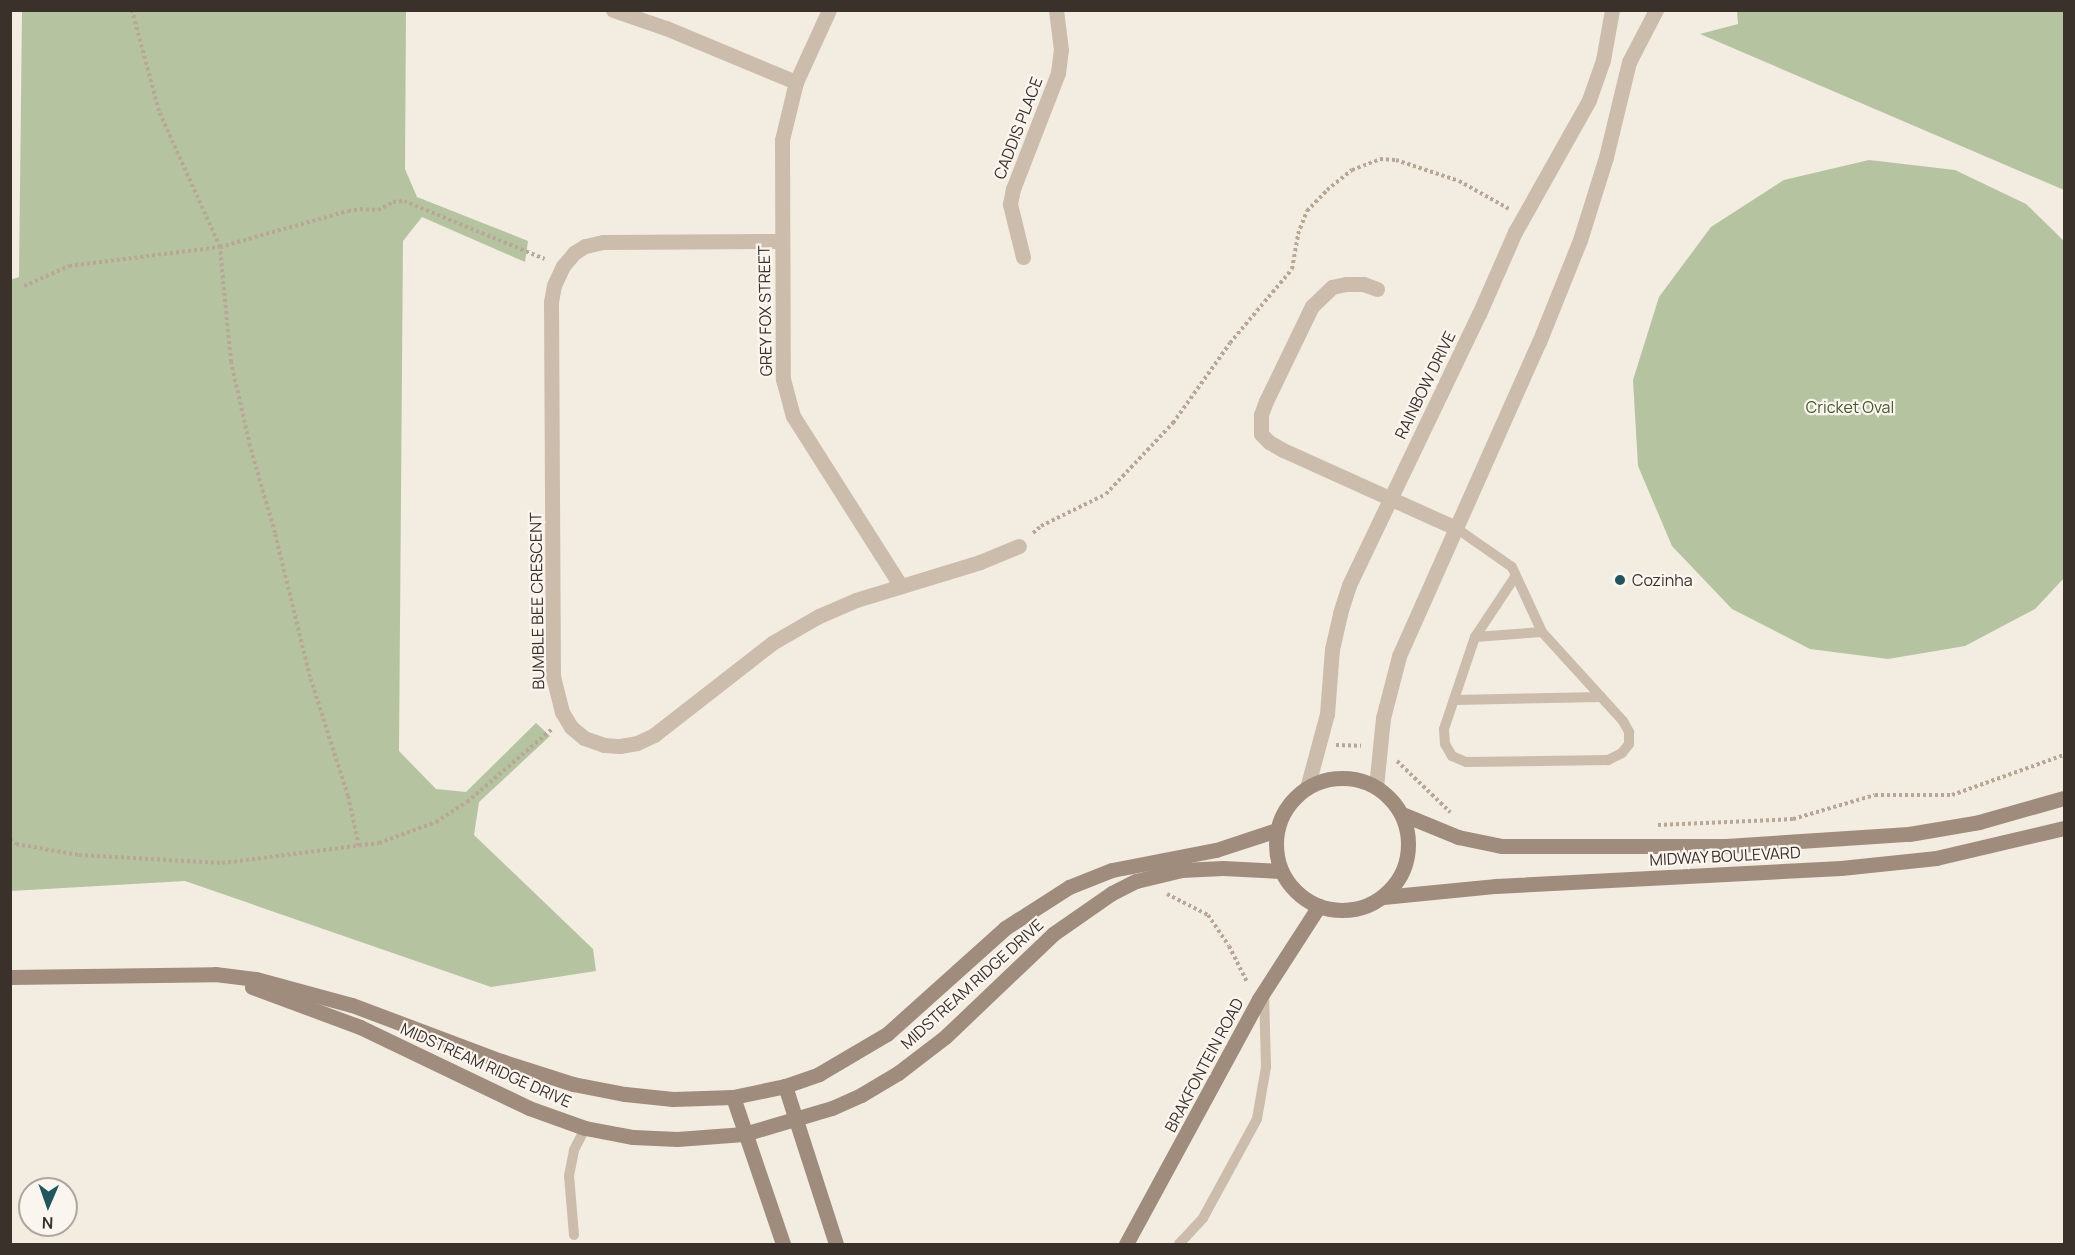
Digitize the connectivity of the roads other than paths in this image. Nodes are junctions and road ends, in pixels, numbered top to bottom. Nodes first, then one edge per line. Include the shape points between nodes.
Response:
1 (613, 10) edge
2 (830, 10) edge
3 (1056, 10) edge
4 (1612, 10) edge
5 (1656, 10) edge
6 (796, 82) junction
7 (781, 241) junction
8 (1023, 257) dead end
9 (1377, 289) dead end
10 (1390, 498) junction
11 (1456, 528) junction
12 (1019, 546) road end
13 (1515, 577) junction
14 (901, 586) junction
15 (1542, 632) junction
16 (1475, 637) junction
17 (1601, 697) junction
18 (1454, 700) junction
19 (1376, 787) junction
20 (1307, 788) junction
21 (2064, 798) edge
22 (1402, 814) junction
23 (2064, 828) edge
24 (1277, 830) junction
25 (1281, 871) junction
26 (1383, 897) junction
27 (1319, 906) junction
28 (215, 974) junction
29 (10, 977) edge
30 (1264, 991) junction
31 (784, 1086) junction
32 (733, 1097) junction
33 (798, 1119) junction
34 (585, 1128) junction
35 (744, 1134) junction
36 (574, 1235) dead end
37 (783, 1245) edge
38 (836, 1245) edge
39 (1126, 1245) edge
40 (1179, 1245) edge

1 - 6 street
2 - 6 street, GREY FOX STREET
3 - 8 street, CADDIS PLACE via 1061,50 1058,73 1012,189 1010,204
4 - 10 street, RAINBOW DRIVE via 1603,60 1589,100 1523,216
5 - 11 street via 1629,62 1595,197 1580,240
6 - 7 street, GREY FOX STREET via 782,140
7 - 14 street, GREY FOX STREET via 783,379 793,416
7 - 14 street, BUMBLE BEE CRESCENT via 603,242 573,253 563,266 551,302 557,695 566,718 584,738 612,745 637,743 654,735 793,630 836,608
9 - 10 street via 1363,284 1332,287 1312,306 1266,401 1260,425 1261,434 1269,442
10 - 11 street
10 - 20 street, RAINBOW DRIVE via 1340,613 1332,649 1327,714
11 - 13 lane via 1503,559 1512,567
11 - 19 street via 1390,684
12 - 14 street, BUMBLE BEE CRESCENT
13 - 15 lane
13 - 16 lane
15 - 16 lane
15 - 17 lane
16 - 18 lane
17 - 18 lane
17 - 18 lane via 1629,732 1629,744 1608,760 1466,762 1452,756 1445,744 1444,729
19 - 20 street, MIDWAY BOULEVARD via 1341,778
19 - 22 street, MIDWAY BOULEVARD via 1391,798
20 - 24 street, MIDWAY BOULEVARD via 1291,802
21 - 22 street, MIDWAY BOULEVARD via 1980,822 1909,834 1726,846 1502,846 1458,837
22 - 26 street, MIDWAY BOULEVARD via 1409,836 1407,859 1399,880
23 - 26 street, MIDWAY BOULEVARD via 1936,858 1841,868 1496,886
24 - 25 street, MIDWAY BOULEVARD
24 - 31 street, MIDSTREAM RIDGE DRIVE via 1216,850 1112,870 1069,887 1005,928 887,1035 819,1074
25 - 27 street, MIDWAY BOULEVARD via 1300,895
25 - 33 street, MIDSTREAM RIDGE DRIVE via 1181,870 1137,881 1112,893 1053,934 945,1037 898,1073 861,1095
26 - 27 street, MIDWAY BOULEVARD via 1352,910
27 - 30 street, BRAKFONTEIN ROAD
28 - 29 street, MIDSTREAM RIDGE DRIVE
28 - 32 street, MIDSTREAM RIDGE DRIVE via 256,979 352,1005 573,1084 673,1099
28 - 34 street, MIDSTREAM RIDGE DRIVE via 360,1028 529,1108
30 - 39 street, BRAKFONTEIN ROAD
30 - 40 lane via 1266,1067 1257,1119 1203,1218
31 - 32 street, MIDSTREAM RIDGE DRIVE
31 - 33 street
32 - 35 street
33 - 35 street, MIDSTREAM RIDGE DRIVE
33 - 38 street
34 - 35 street, MIDSTREAM RIDGE DRIVE via 633,1137 677,1139
34 - 36 lane via 574,1150 569,1176
35 - 37 street

